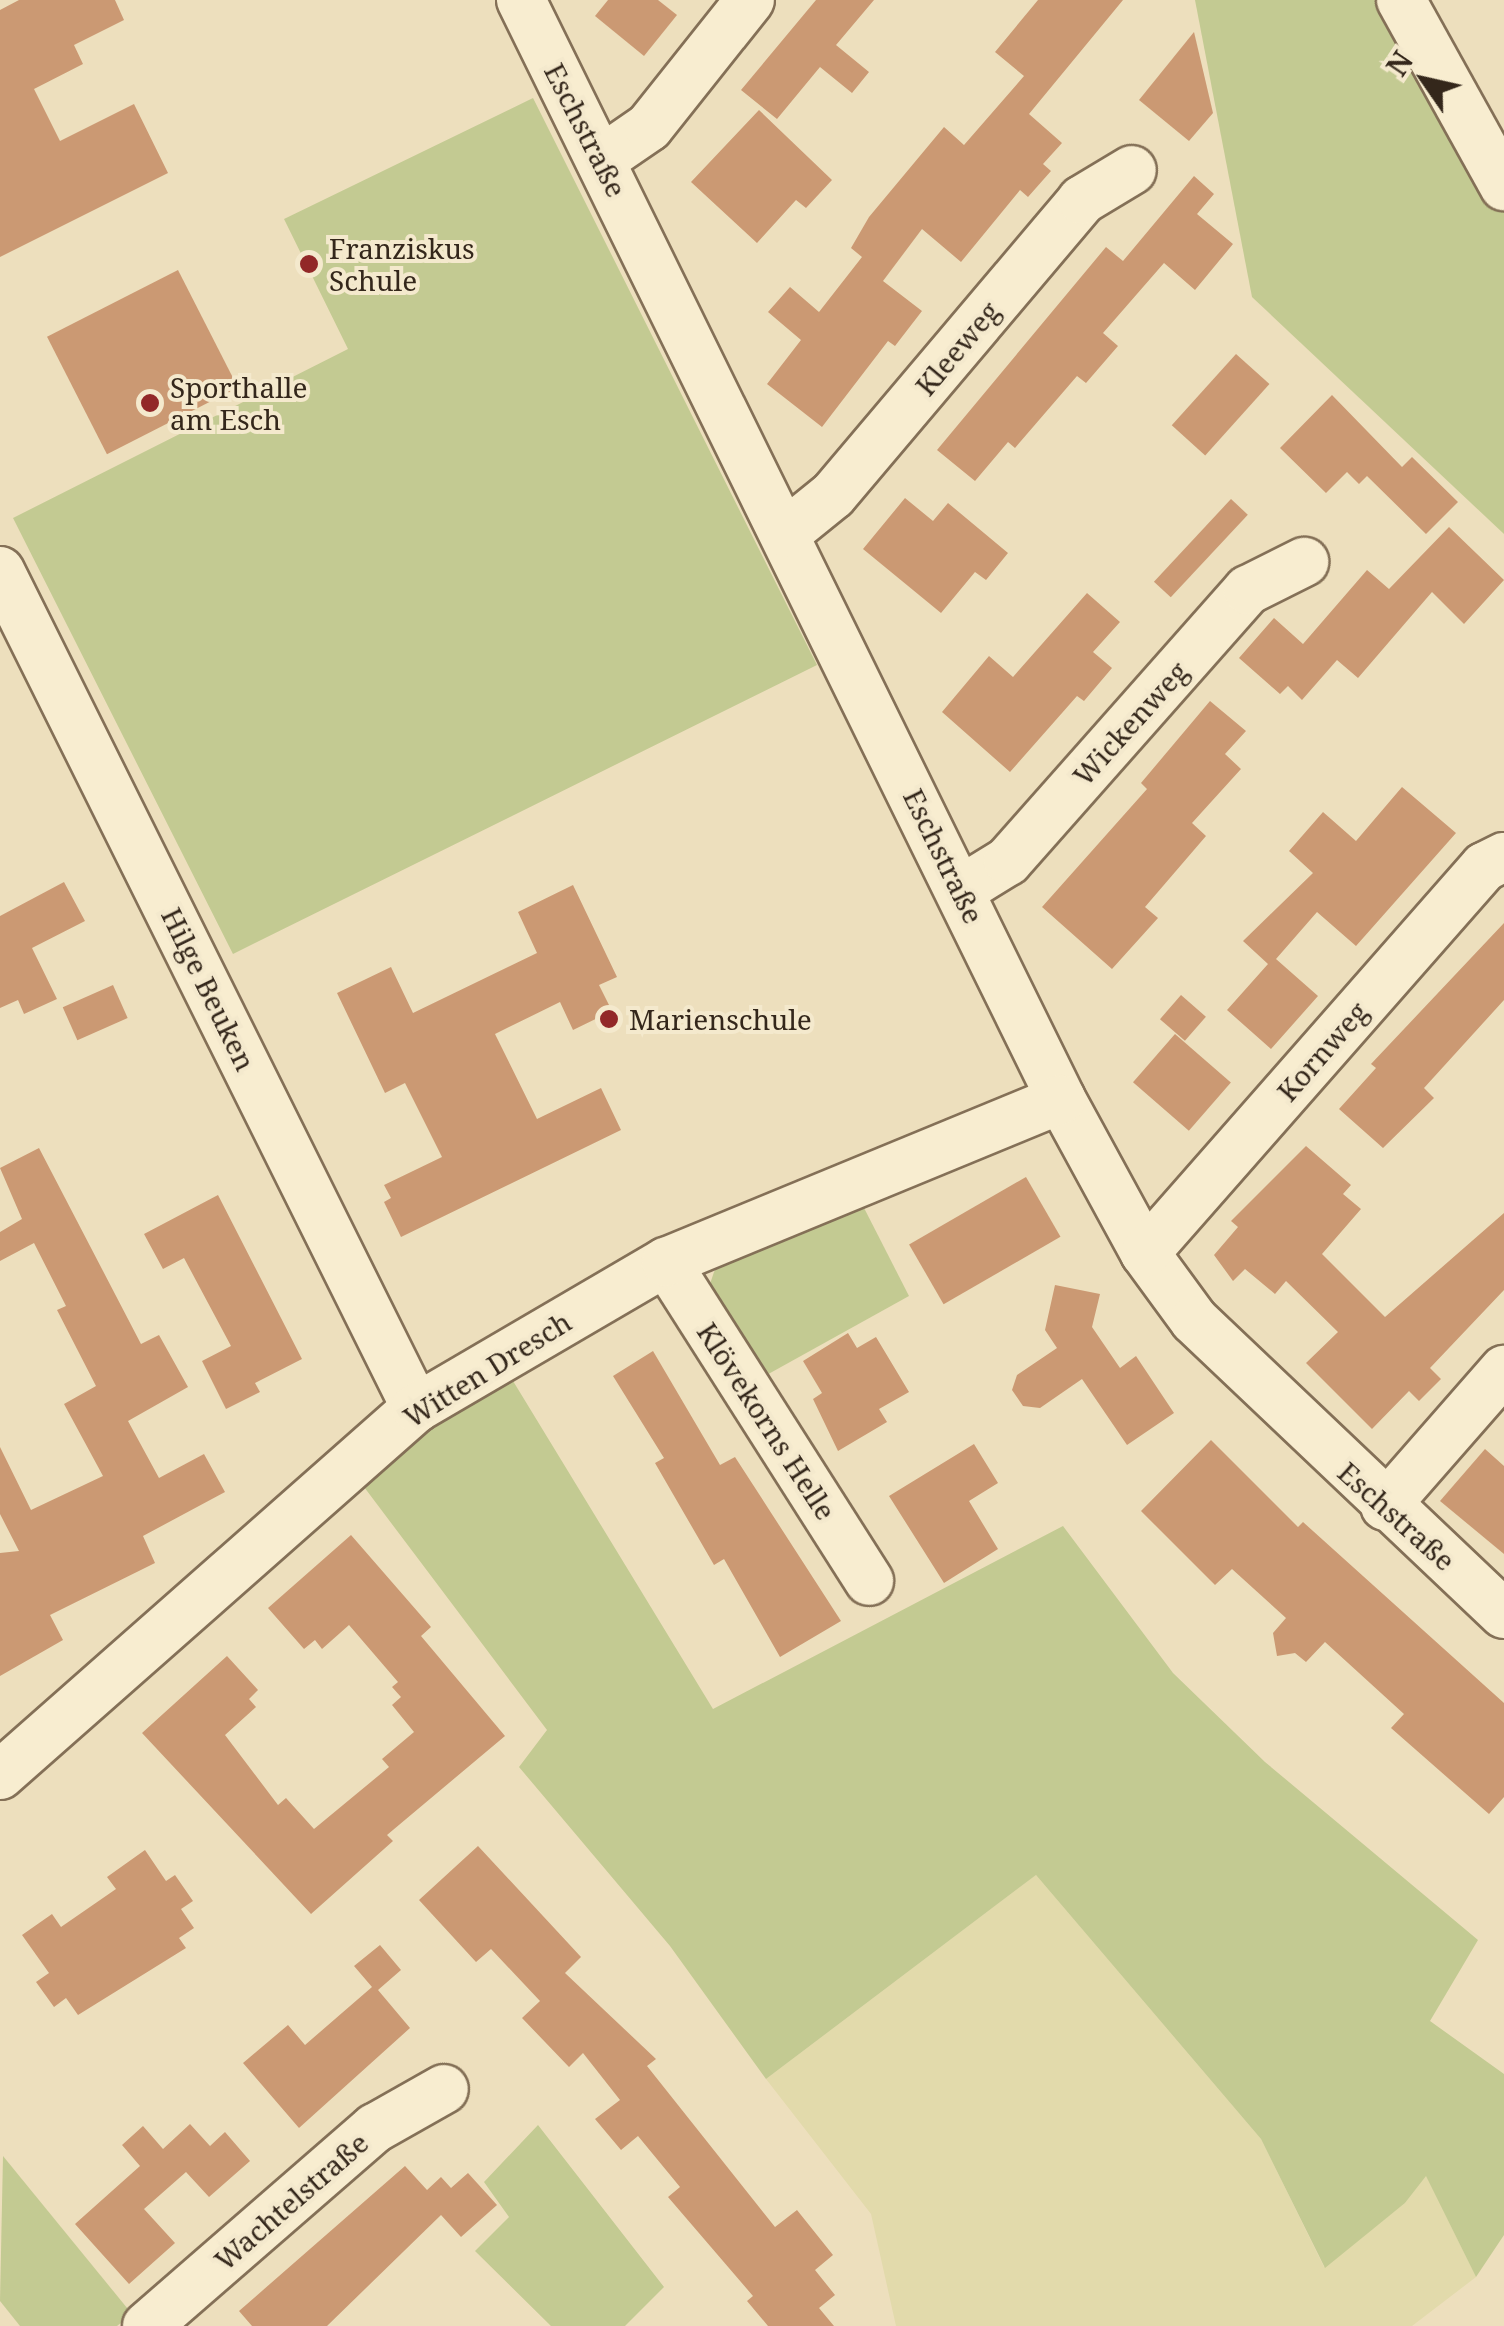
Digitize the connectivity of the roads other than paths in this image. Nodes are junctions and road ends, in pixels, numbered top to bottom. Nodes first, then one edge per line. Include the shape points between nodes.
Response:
1 (521, 0) edge
2 (750, 0) edge
3 (1401, 0) edge
4 (601, 160) junction
5 (1132, 170) dead end
6 (1504, 186) edge
7 (786, 533) junction
8 (1304, 562) dead end
9 (0, 571) edge
10 (1504, 857) edge
11 (960, 890) junction
12 (1061, 1099) junction
13 (1145, 1253) junction
14 (666, 1262) junction
15 (1504, 1370) edge
16 (416, 1408) junction
17 (1385, 1506) junction
18 (869, 1580) dead end
19 (1504, 1614) edge
20 (0, 1775) edge
21 (444, 2089) dead end
22 (147, 2326) edge

1 - 4 street, Eschstraße
2 - 4 street via 650,127
3 - 6 street
4 - 7 street, Eschstraße
5 - 7 street, Kleeweg via 1082,200 833,495
7 - 11 street, Eschstraße
8 - 11 street, Wickenweg via 1248,590 1008,861
9 - 16 street, Hilge Beuken
10 - 13 street, Kornweg via 1484,867
11 - 12 street, Eschstraße
12 - 13 street, Eschstraße
12 - 14 street, Witten Dresch
13 - 17 street, Eschstraße via 1194,1320
14 - 16 street, Witten Dresch
14 - 18 street, Klövekorns Helle
15 - 17 street
16 - 20 street, Witten Dresch
17 - 19 street, Eschstraße
21 - 22 street, Wachtelstraße via 375,2128

